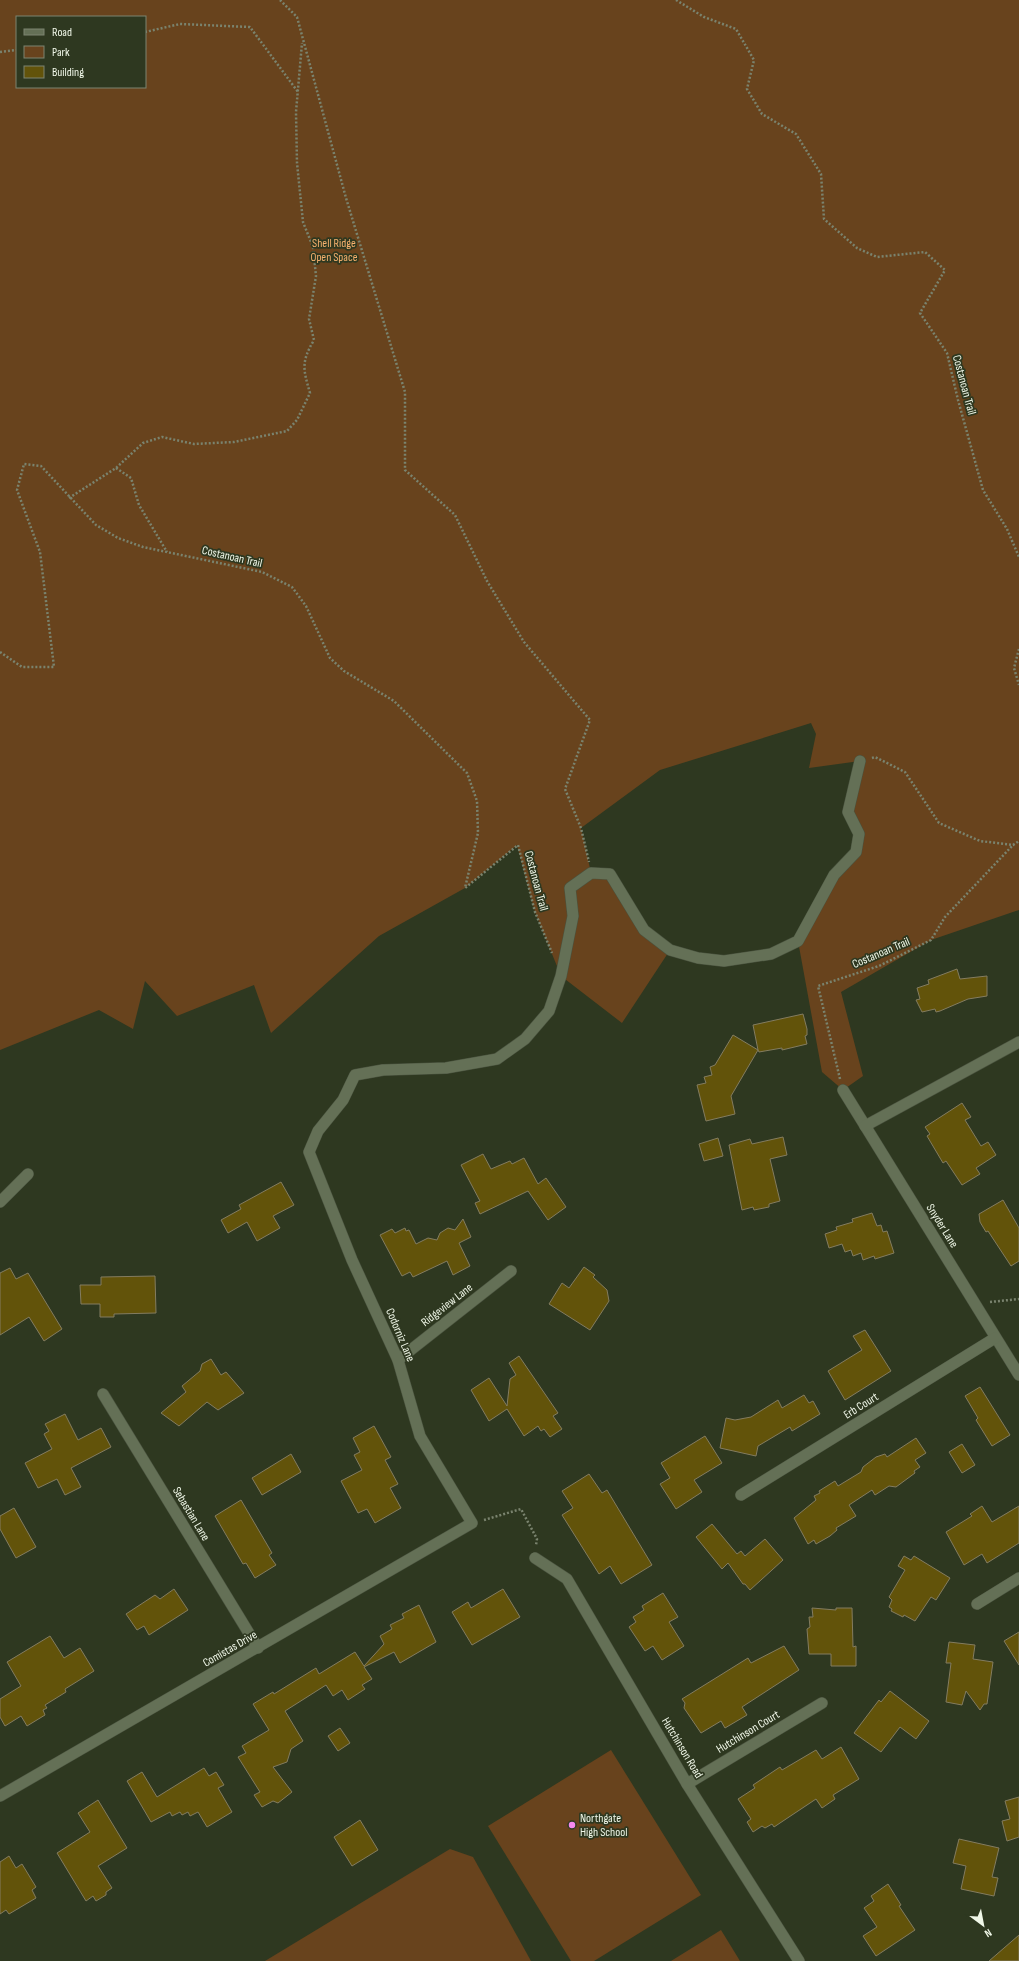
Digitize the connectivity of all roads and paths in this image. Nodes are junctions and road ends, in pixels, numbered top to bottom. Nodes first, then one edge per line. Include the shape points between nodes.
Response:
1 (280, 0) edge
2 (676, 0) edge
3 (146, 32) edge
4 (303, 39) junction
5 (16, 50) edge
6 (0, 52) edge
7 (298, 92) junction
8 (116, 468) junction
9 (69, 498) junction
10 (167, 552) junction
11 (1019, 557) edge
12 (1019, 649) edge
13 (0, 652) edge
14 (1019, 685) edge
15 (860, 761) joint
16 (1019, 841) edge
17 (1013, 845) junction
18 (591, 873) junction
19 (552, 955) dead end
20 (1019, 1042) edge
21 (843, 1090) joint
22 (865, 1126) junction
23 (28, 1174) dead end
24 (0, 1202) edge
25 (511, 1271) dead end
26 (1019, 1299) edge
27 (975, 1304) junction
28 (995, 1338) junction
29 (398, 1360) junction
30 (1019, 1376) edge
31 (103, 1394) dead end
32 (741, 1495) dead end
33 (472, 1523) junction
34 (535, 1558) joint
35 (1019, 1578) edge
36 (977, 1604) dead end
37 (258, 1648) junction
38 (822, 1703) dead end
39 (687, 1784) junction
40 (0, 1796) edge
41 (799, 1961) edge

1 - 4 path via 297,17
2 - 11 path, Costanoan Trail via 704,17 736,29 754,60 747,89 762,114 796,134 820,174 824,219 856,248 877,257 925,252 945,270 920,313 947,353 983,490 1007,529
3 - 7 path via 180,24 250,27
4 - 7 path
4 - 18 path via 346,198 405,392 405,470 455,515 487,581 524,642 590,720 565,789 581,828
5 - 6 path
7 - 8 path via 297,163 302,222 313,247 316,276 310,319 314,340 306,355 303,369 310,393 297,420 287,431 234,442 194,444 162,437 142,443
8 - 9 path
8 - 10 path via 131,478 139,505
9 - 10 path, Costanoan Trail via 96,525 118,538
9 - 13 path, Costanoan Trail via 41,466 24,464 16,490 40,552 54,667 22,667
10 - 19 path, Costanoan Trail via 262,572 292,586 306,606 330,658 344,671 394,701 467,773 477,801 478,833 465,888 518,845 535,912
12 - 14 path via 1014,668
15 - 17 path via 875,757 905,772 939,823 980,841
15 - 18 street via 848,812 859,834 856,852 834,875 798,941 771,954 724,961 698,958 670,950 644,930 610,874
16 - 17 path, Costanoan Trail
17 - 21 path, Costanoan Trail via 945,917 931,940 879,966 818,986
18 - 29 street, Codorniz Lane via 570,888 573,916 561,976 549,1011 525,1039 497,1059 446,1068 383,1070 355,1075 343,1100 318,1131 309,1152 352,1260
20 - 22 street
21 - 22 street, Snyder Lane
22 - 27 street, Snyder Lane
23 - 24 street
25 - 29 street, Ridgeview Lane
26 - 27 path
27 - 28 street, Snyder Lane
28 - 30 street, Snyder Lane
28 - 32 street, Erb Court
29 - 33 street, Codorniz Lane via 420,1436
31 - 37 street, Sebastian Lane
33 - 34 path via 521,1509 537,1539
33 - 37 street, Comistas Drive
34 - 39 street, Hutchinson Road via 567,1579
35 - 36 street
37 - 40 street, Comistas Drive
38 - 39 street, Hutchinson Court
39 - 41 street, Hutchinson Road

